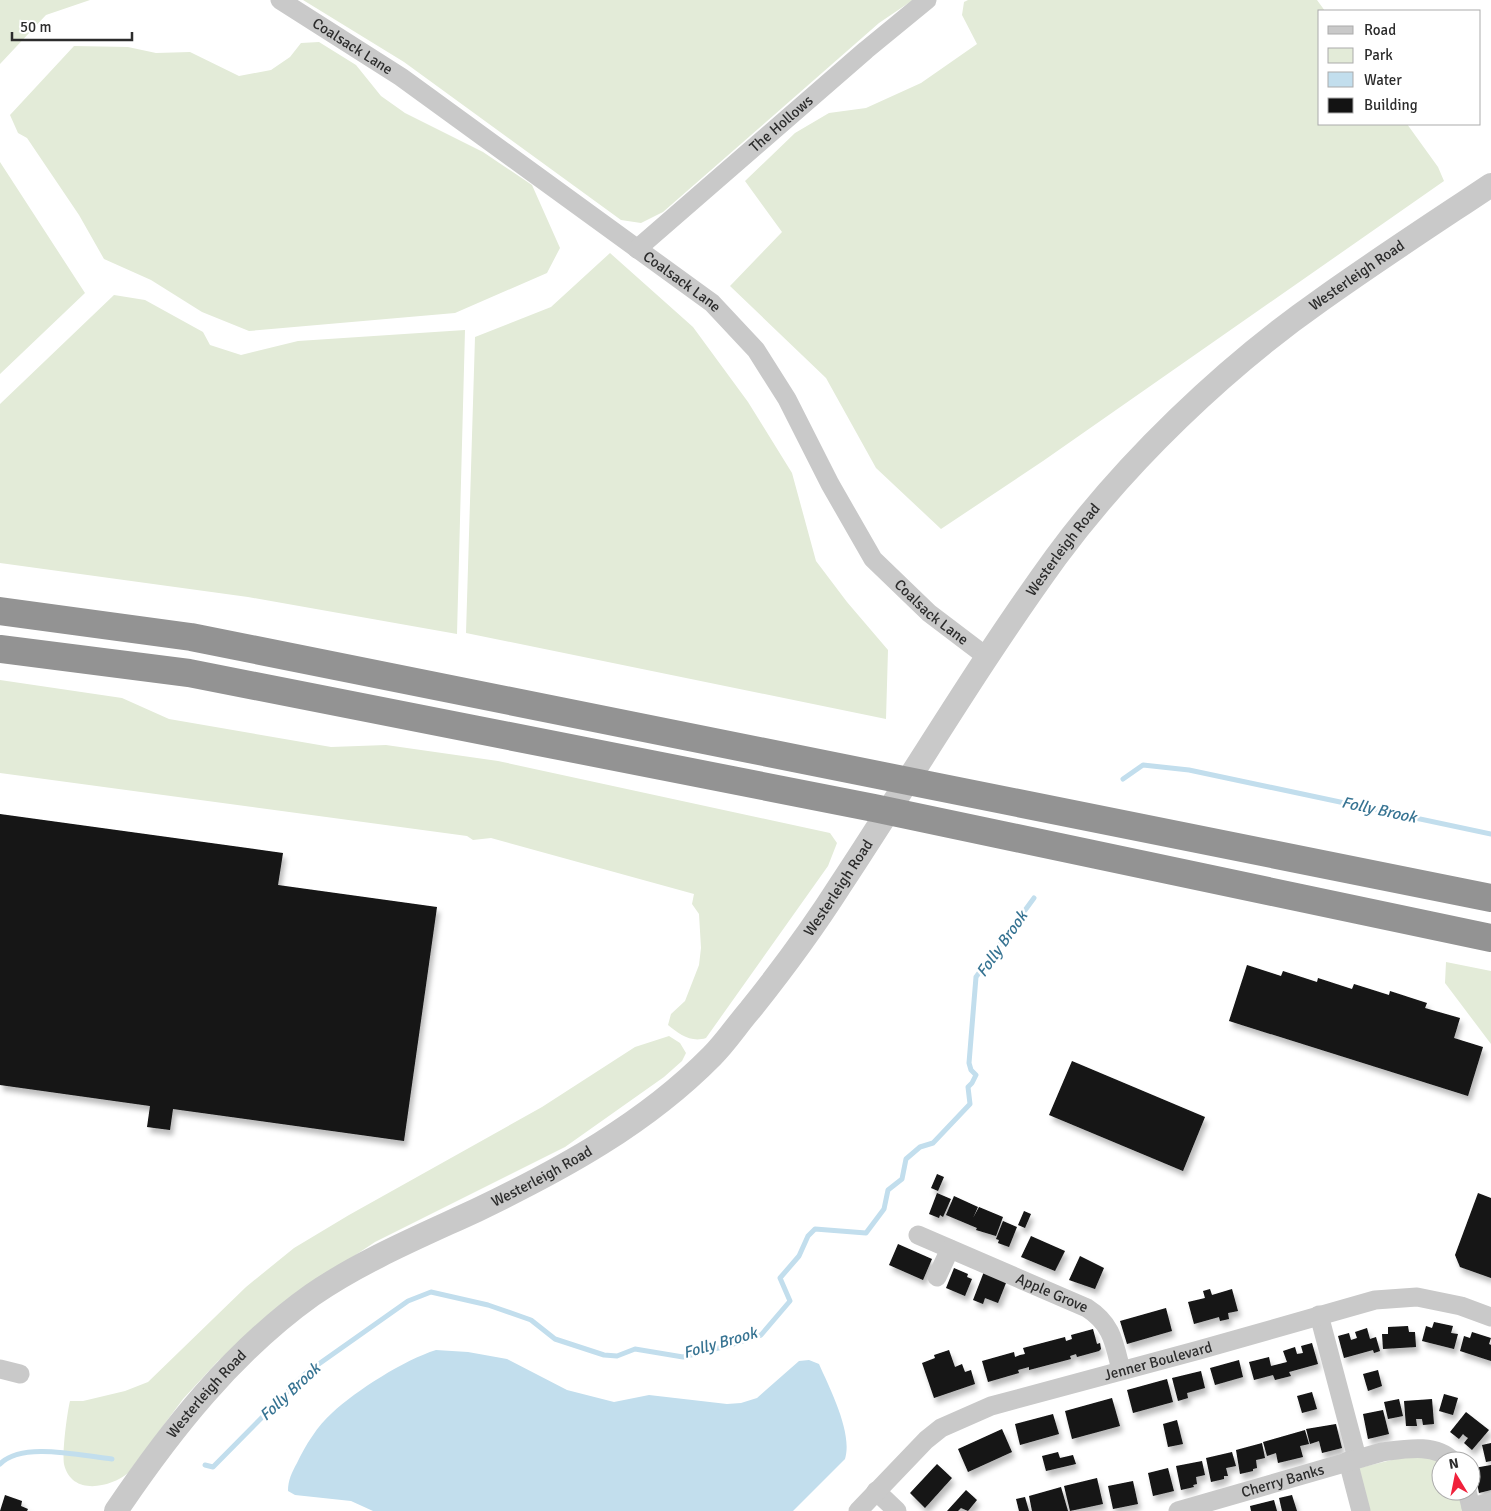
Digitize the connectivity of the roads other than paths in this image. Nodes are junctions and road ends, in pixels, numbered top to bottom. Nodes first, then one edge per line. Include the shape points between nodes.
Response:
1 (280, 0) edge
2 (926, 0) edge
3 (1491, 185) edge
4 (637, 249) junction
5 (0, 611) edge
6 (0, 649) edge
7 (987, 657) junction
8 (1491, 898) edge
9 (1491, 938) edge
10 (918, 1235) dead end
11 (950, 1249) junction
12 (936, 1277) dead end
13 (1319, 1316) junction
14 (1491, 1316) edge
15 (0, 1369) edge
16 (1121, 1370) junction
17 (20, 1374) dead end
18 (1435, 1451) edge
19 (1353, 1460) junction
20 (876, 1491) junction
21 (1491, 1502) edge
22 (1470, 1503) edge
23 (116, 1511) edge
24 (858, 1511) edge
25 (897, 1511) edge
26 (1178, 1511) edge
27 (1361, 1511) edge

1 - 4 street, Coalsack Lane via 401,76
2 - 4 street, The Hollows
3 - 7 street, Westerleigh Road via 1320,301 1222,380 1135,462 1095,509 1057,556
4 - 7 street, Coalsack Lane via 712,303 756,350 787,398 830,484 873,559 929,613
5 - 8 highway via 191,637
6 - 9 highway via 198,675 874,808
7 - 23 street, Westerleigh Road via 811,930 714,1054 673,1092 571,1164 386,1252 314,1294 238,1357 162,1445
10 - 11 street, Apple Grove
11 - 12 street
11 - 16 street, Apple Grove via 1088,1308 1108,1327
13 - 14 street, Jenner Boulevard via 1375,1300 1417,1297
13 - 16 street, Jenner Boulevard
13 - 19 street
15 - 17 street
16 - 20 street, Jenner Boulevard via 963,1416 926,1440
18 - 19 street, Cherry Banks via 1412,1447
19 - 26 street, Cherry Banks
19 - 27 street
20 - 24 street, Jenner Boulevard
20 - 25 street
21 - 22 street

